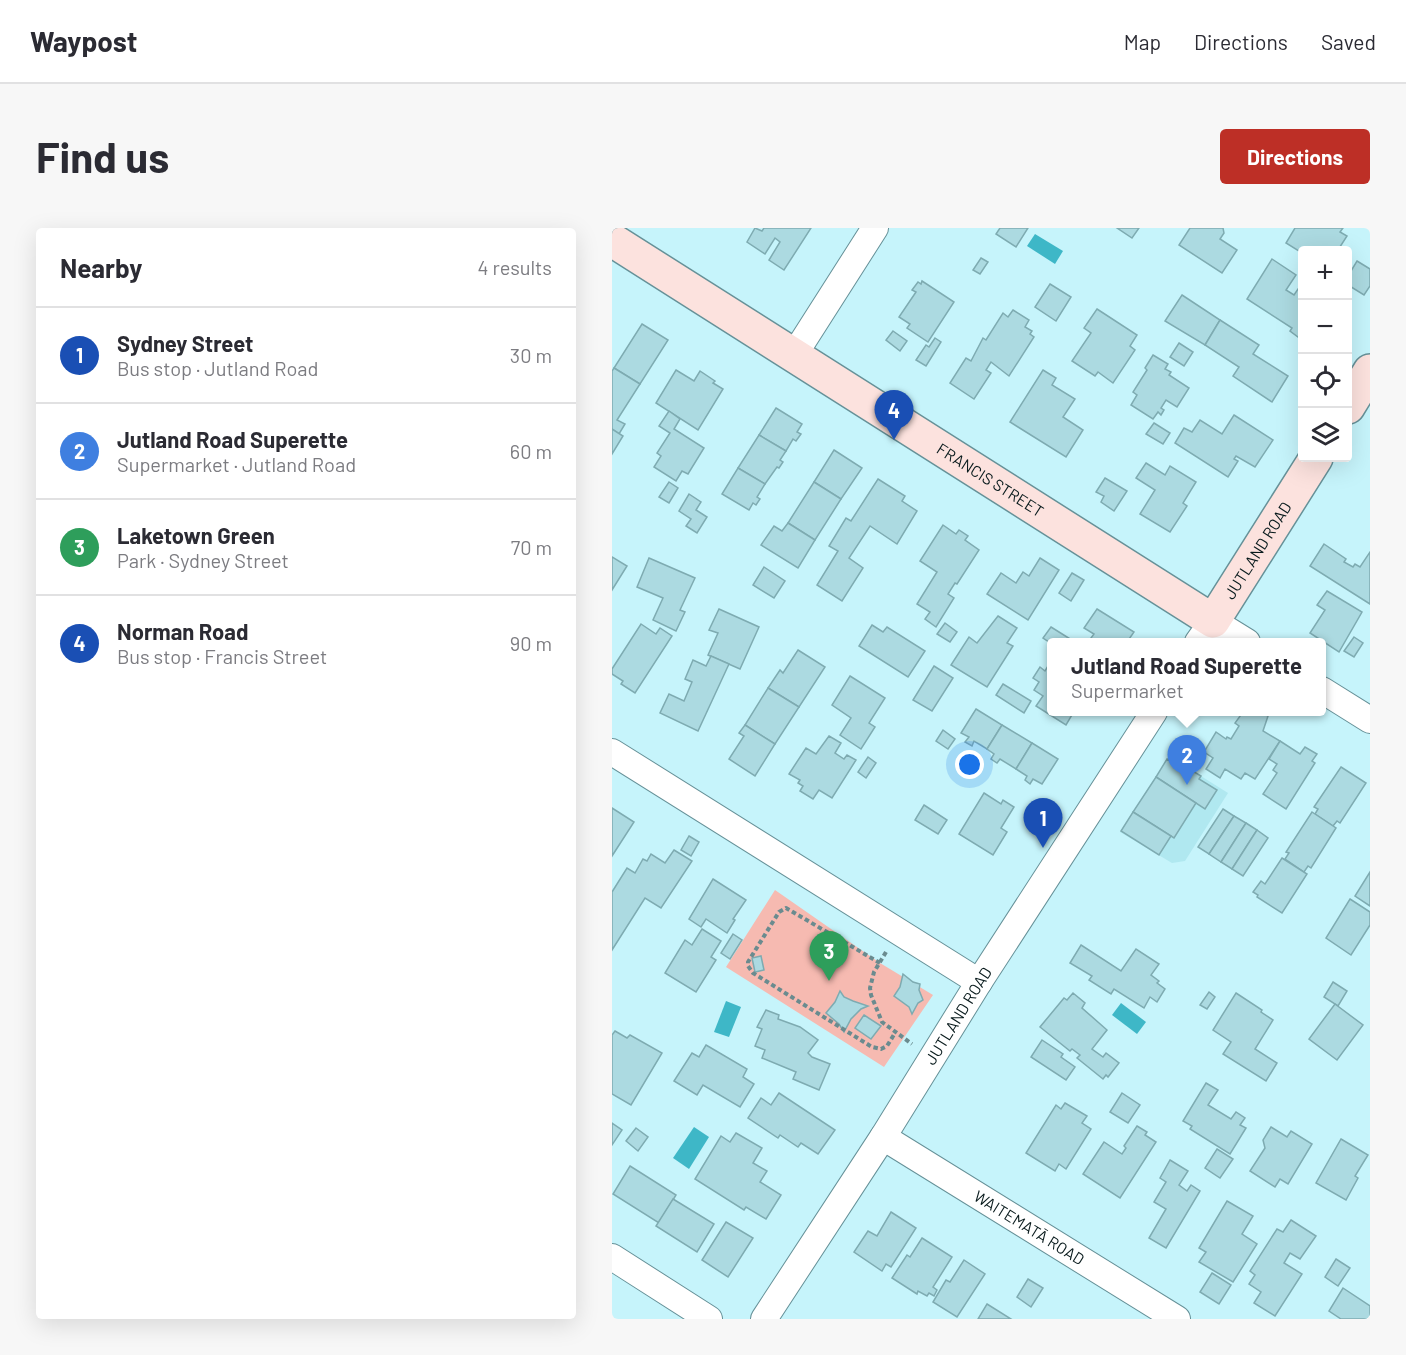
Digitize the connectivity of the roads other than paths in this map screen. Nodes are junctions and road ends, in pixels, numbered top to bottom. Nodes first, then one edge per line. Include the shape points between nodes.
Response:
1 (875, 228) edge
2 (612, 240) edge
3 (794, 355) junction
4 (1370, 371) edge
5 (1352, 399) edge
6 (1313, 462) edge
7 (1206, 632) edge
8 (1231, 638) edge
9 (1326, 692) edge
10 (1151, 716) edge
11 (1370, 720) edge
12 (612, 752) edge
13 (979, 982) junction
14 (883, 1137) junction
15 (612, 1257) edge
16 (709, 1319) edge
17 (764, 1319) edge
18 (1177, 1319) edge

1 - 3 street
2 - 3 street, FRANCIS STREET
3 - 7 street, FRANCIS STREET
4 - 5 street
6 - 7 street, JUTLAND ROAD
7 - 8 street, FRANCIS STREET
9 - 11 street
10 - 13 street, JUTLAND ROAD
12 - 13 street
13 - 14 street, JUTLAND ROAD
14 - 17 street, JUTLAND ROAD
14 - 18 street, WAITEMATĀ ROAD
15 - 16 street

